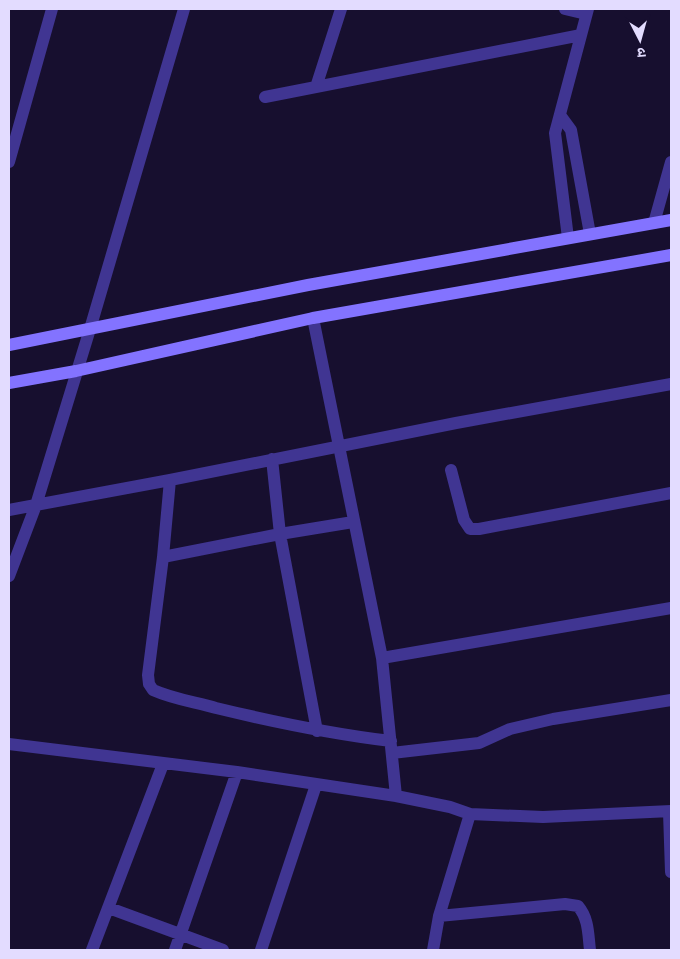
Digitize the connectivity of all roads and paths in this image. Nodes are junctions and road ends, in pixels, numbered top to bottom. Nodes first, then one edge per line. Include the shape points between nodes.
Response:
1 (52, 9) edge
2 (184, 9) edge
3 (341, 9) edge
4 (566, 9) edge
5 (587, 12) edge
6 (581, 35) junction
7 (316, 87) junction
8 (265, 97) dead end
9 (560, 115) junction
10 (9, 162) edge
11 (671, 162) edge
12 (671, 220) edge
13 (654, 223) junction
14 (590, 234) junction
15 (568, 238) junction
16 (671, 255) edge
17 (313, 318) junction
18 (90, 329) junction
19 (9, 345) edge
20 (76, 371) junction
21 (9, 383) edge
22 (671, 384) edge
23 (338, 446) junction
24 (272, 459) junction
25 (451, 470) dead end
26 (170, 480) junction
27 (671, 493) edge
28 (36, 504) junction
29 (9, 510) edge
30 (353, 522) junction
31 (280, 534) junction
32 (163, 557) junction
33 (9, 576) edge
34 (671, 608) edge
35 (382, 658) junction
36 (671, 700) edge
37 (317, 730) junction
38 (9, 744) edge
39 (391, 747) junction
40 (163, 764) junction
41 (236, 772) junction
42 (316, 785) junction
43 (396, 796) junction
44 (670, 811) edge
45 (470, 814) junction
46 (671, 872) edge
47 (108, 908) junction
48 (439, 916) junction
49 (180, 934) junction
50 (92, 950) edge
51 (175, 950) edge
52 (223, 950) edge
53 (261, 950) edge
54 (433, 950) edge
55 (590, 950) edge

1 - 10 street
2 - 18 street
3 - 7 street
4 - 5 street
5 - 6 street
6 - 7 street
6 - 9 street
7 - 8 street
9 - 14 street via 571,130
9 - 15 street via 556,133
11 - 13 street
12 - 13 main road
13 - 14 main road
14 - 15 main road
15 - 18 main road
16 - 17 main road
17 - 20 main road
17 - 23 street
18 - 19 main road
18 - 20 street
20 - 21 main road
20 - 28 street
22 - 23 street
23 - 24 street
23 - 30 street
24 - 26 street
24 - 31 street
25 - 27 street via 464,520 470,529 479,530
26 - 28 street
26 - 32 street
28 - 29 street
28 - 33 street
30 - 31 street
30 - 35 street
31 - 32 street
31 - 37 street
32 - 37 street via 148,675 153,690 247,716
34 - 35 street
35 - 39 street
36 - 39 street via 553,719 498,733 479,743
37 - 39 street
38 - 40 street
39 - 43 street
40 - 41 street
40 - 47 street
41 - 42 street
41 - 49 street
42 - 43 street
42 - 53 street
43 - 45 street
44 - 45 street via 543,817
44 - 46 street
45 - 48 street
47 - 49 street
47 - 50 street
48 - 54 street
48 - 55 street via 565,904 578,906 588,925
49 - 51 street
49 - 52 street

